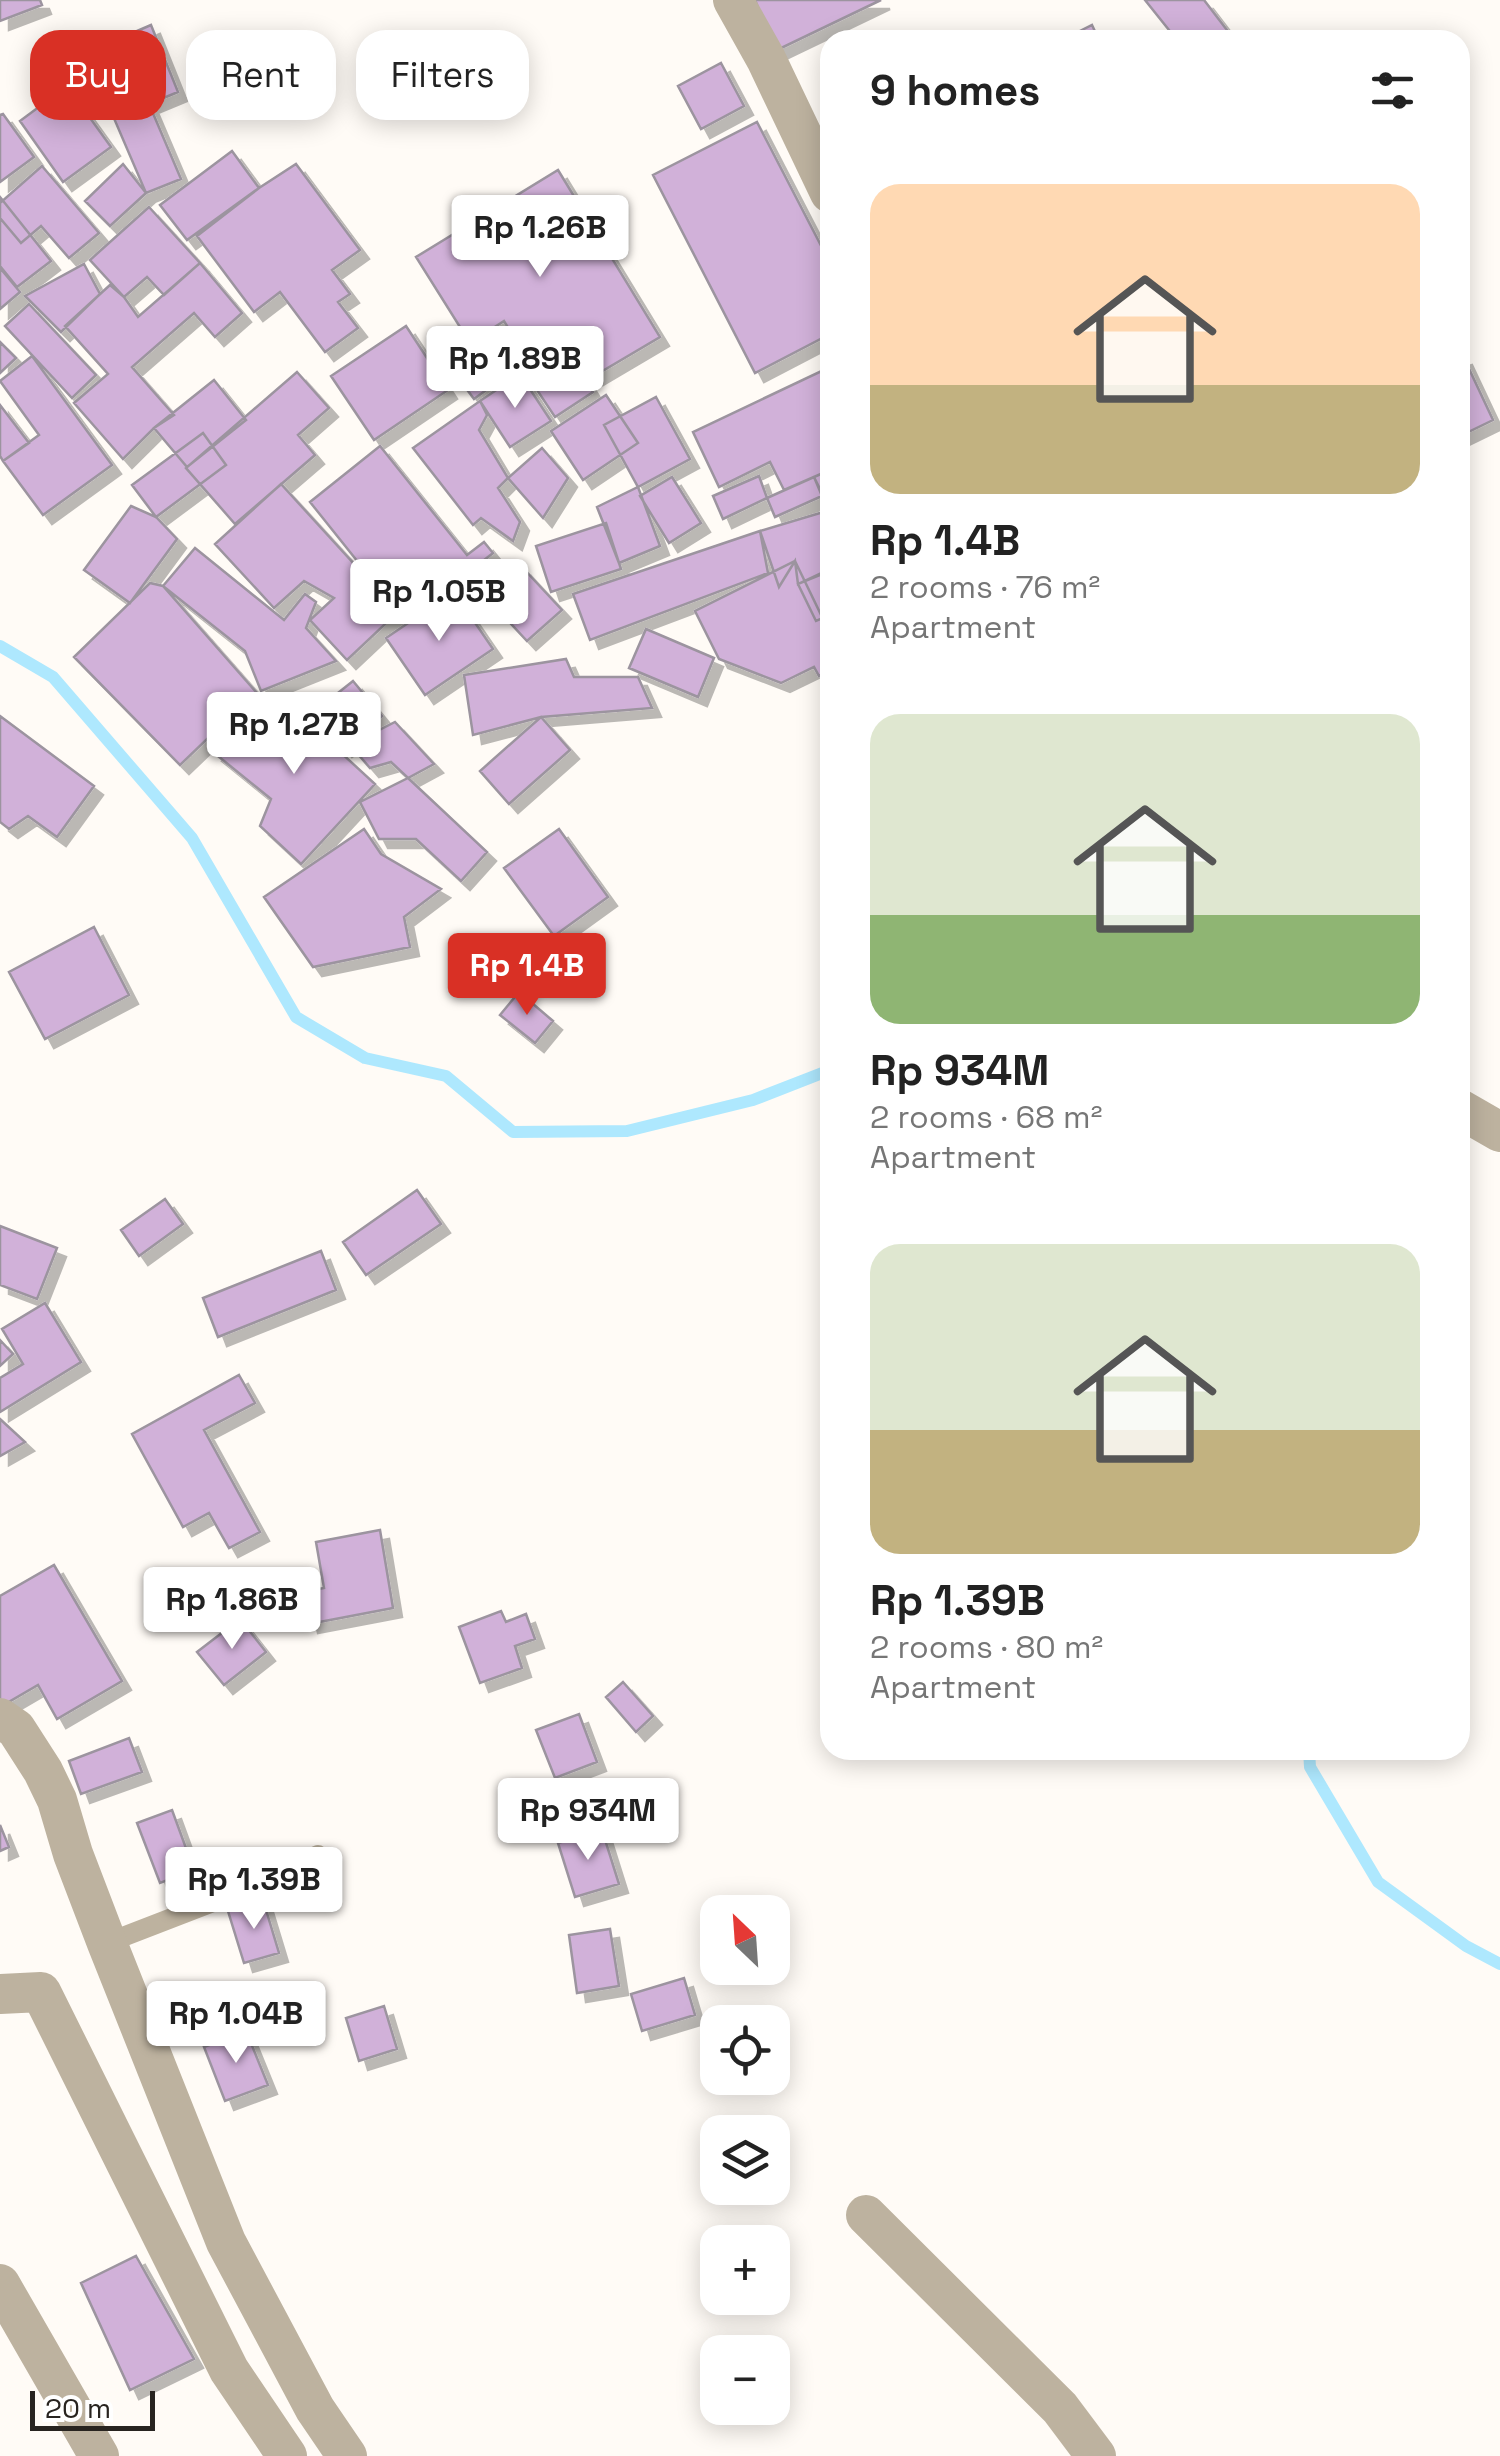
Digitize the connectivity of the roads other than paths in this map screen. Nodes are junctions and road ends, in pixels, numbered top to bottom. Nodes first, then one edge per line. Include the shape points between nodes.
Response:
1 (733, 0) edge
2 (820, 172) edge
3 (1470, 1115) edge
4 (1500, 1132) edge
5 (0, 1718) edge
6 (318, 1855) dead end
7 (107, 1943) junction
8 (0, 1994) edge
9 (866, 2215) dead end
10 (0, 2284) edge
11 (99, 2456) edge
12 (286, 2456) edge
13 (347, 2456) edge
14 (1096, 2456) edge

1 - 2 street
3 - 4 street
5 - 7 street via 16,1730 57,1800
6 - 7 lane
7 - 13 street via 226,2242
8 - 12 street via 41,1992 229,2370
9 - 14 street via 1060,2408
10 - 11 street

